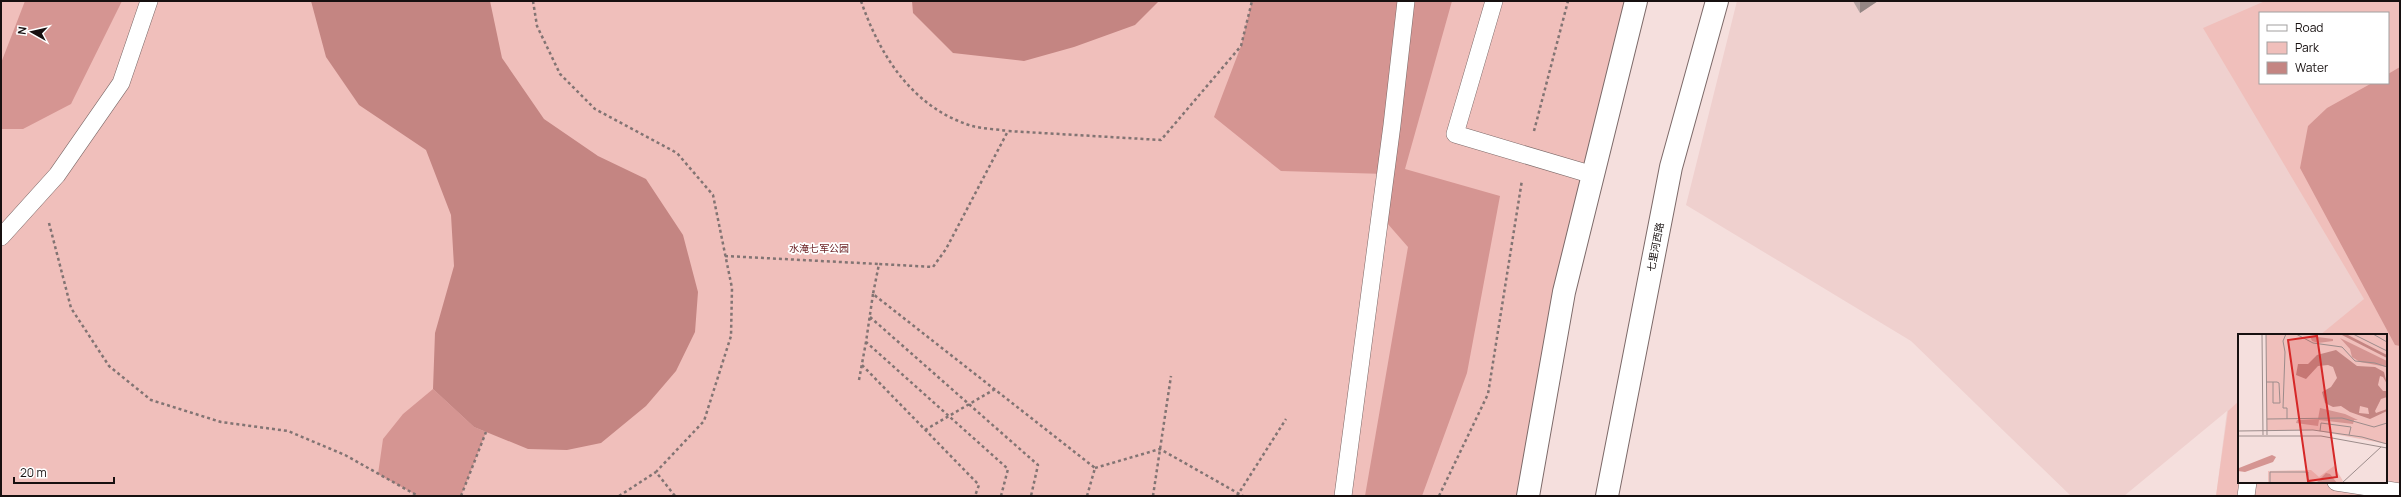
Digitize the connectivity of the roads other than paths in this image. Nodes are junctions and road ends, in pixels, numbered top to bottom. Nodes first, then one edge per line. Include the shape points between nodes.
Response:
1 (149, 1) edge
2 (1406, 1) edge
3 (1494, 1) edge
4 (1636, 1) edge
5 (1717, 1) edge
6 (1593, 175) junction
7 (1, 237) edge
8 (2248, 483) edge
9 (2342, 483) edge
10 (2400, 492) edge
11 (1343, 496) edge
12 (1528, 496) edge
13 (1608, 496) edge
14 (2246, 496) edge

1 - 7 lane via 121,83 57,175
2 - 11 lane
3 - 6 lane via 1455,134
4 - 6 street
5 - 13 street, 七里河西路 via 1671,168
6 - 12 street via 1564,292
8 - 14 lane
9 - 10 lane

